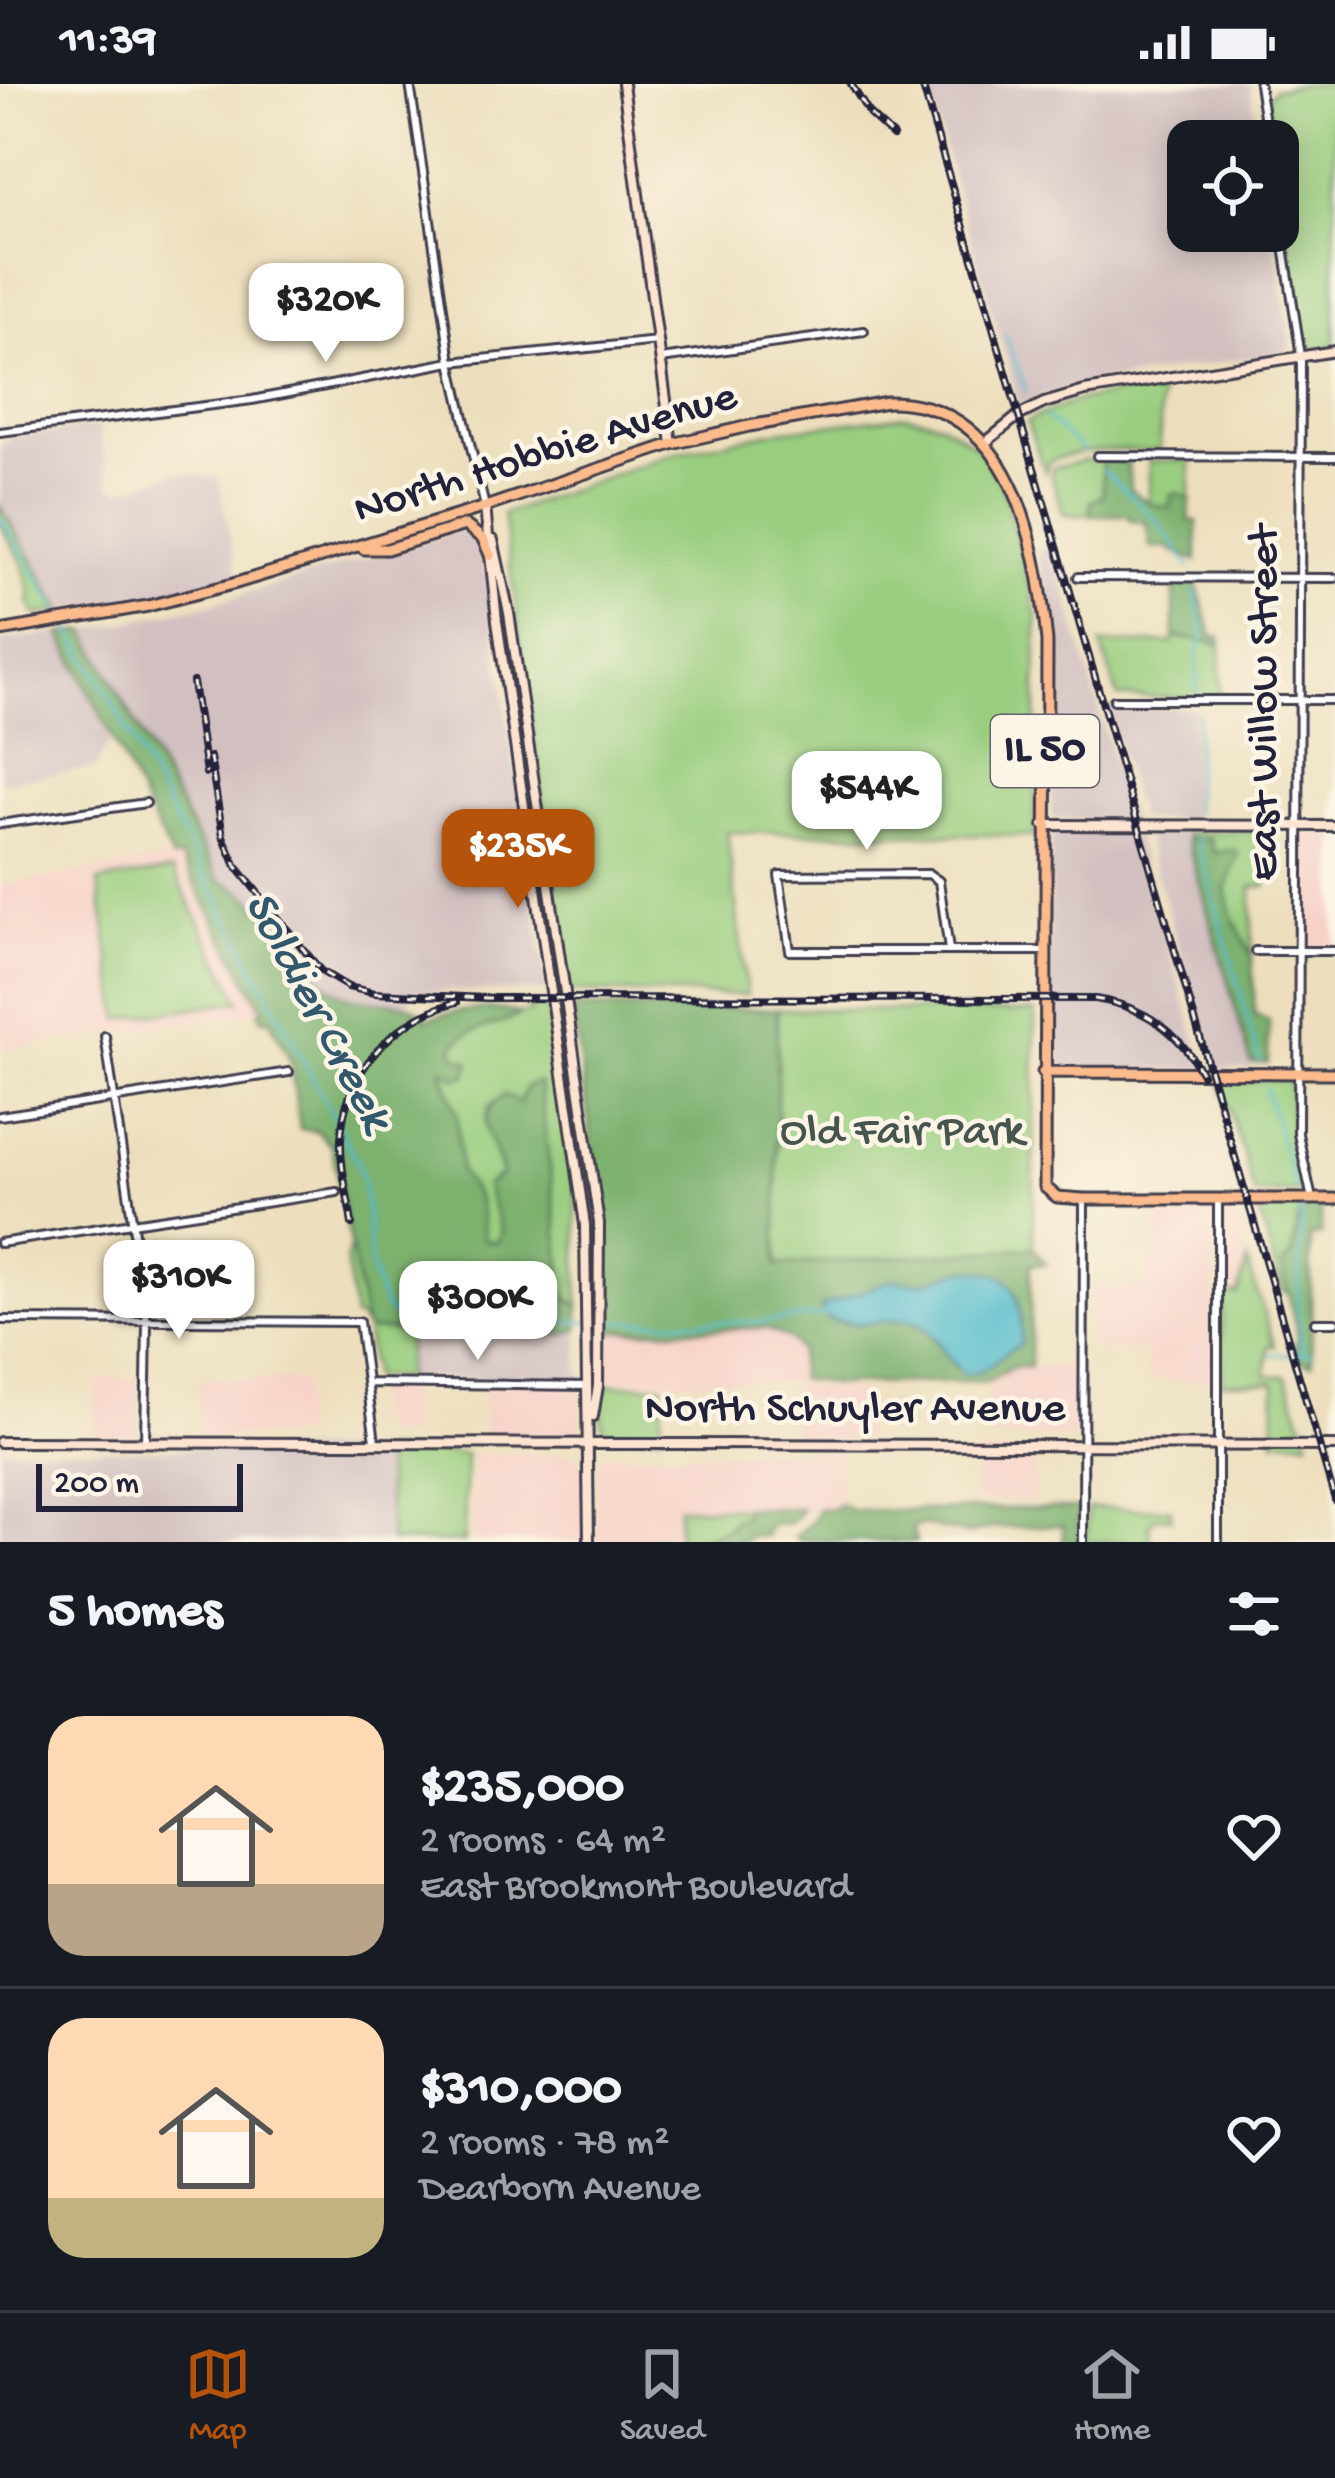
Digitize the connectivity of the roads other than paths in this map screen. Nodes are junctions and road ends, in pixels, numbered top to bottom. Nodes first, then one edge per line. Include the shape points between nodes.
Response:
1 (410, 84) edge
2 (623, 84) edge
3 (1261, 84) edge
4 (1265, 120) edge
5 (1285, 252) edge
6 (865, 331) dead end
7 (658, 341) junction
8 (1335, 351) edge
9 (1300, 356) junction
10 (661, 359) junction
11 (451, 362) junction
12 (0, 432) edge
13 (986, 443) junction
14 (672, 444) junction
15 (1097, 456) dead end
16 (1300, 457) junction
17 (1335, 457) edge
18 (485, 507) junction
19 (352, 549) junction
20 (490, 555) junction
21 (1078, 577) dead end
22 (1300, 578) junction
23 (1335, 578) edge
24 (0, 631) edge
25 (1114, 700) dead end
26 (1335, 700) edge
27 (1299, 701) junction
28 (146, 803) dead end
29 (0, 824) edge
30 (1044, 825) junction
31 (1299, 826) junction
32 (1335, 826) edge
33 (949, 950) junction
34 (1045, 951) junction
35 (1255, 951) dead end
36 (1299, 951) junction
37 (1335, 951) edge
38 (105, 1036) dead end
39 (289, 1072) dead end
40 (1043, 1072) junction
41 (1298, 1073) junction
42 (1335, 1073) edge
43 (115, 1099) junction
44 (0, 1116) edge
45 (337, 1192) dead end
46 (1084, 1199) junction
47 (1218, 1199) junction
48 (1312, 1199) junction
49 (1335, 1199) edge
50 (134, 1223) junction
51 (0, 1243) edge
52 (0, 1320) edge
53 (147, 1321) junction
54 (1316, 1322) dead end
55 (1335, 1322) edge
56 (593, 1329) junction
57 (367, 1383) junction
58 (588, 1386) junction
59 (376, 1441) junction
60 (0, 1442) edge
61 (590, 1442) junction
62 (145, 1443) junction
63 (1083, 1444) junction
64 (1217, 1445) junction
65 (1335, 1446) edge
66 (589, 1542) edge
67 (1083, 1542) edge
68 (1218, 1542) edge

1 - 11 street
2 - 7 main road
3 - 4 street
5 - 9 street, East Willow Street
6 - 10 street
7 - 10 main road
7 - 11 street
8 - 9 main road
9 - 13 main road via 1085,391 1018,416
9 - 16 street, East Willow Street
10 - 14 main road
11 - 12 street via 252,400
11 - 18 street
13 - 14 main road, North Hobbie Avenue / IL 50 via 940,412 886,402
13 - 30 main road, IL 50 via 1019,502 1042,585
14 - 18 main road, North Hobbie Avenue / IL 50
15 - 16 street
16 - 17 street
16 - 22 street, East Willow Street
18 - 19 main road, North Hobbie Avenue / IL 50
18 - 20 main road
18 - 56 main road via 509,613 599,1223
19 - 20 main road via 387,549 465,525
19 - 24 main road, North Hobbie Avenue / IL 50 via 233,584
20 - 56 main road
21 - 22 street
22 - 23 street
22 - 27 street, East Willow Street
25 - 27 street
26 - 27 street
27 - 31 street, East Willow Street
28 - 29 street
30 - 31 main road
30 - 34 main road, IL 50
31 - 32 main road
31 - 36 street, East Willow Street
33 - 33 street via 939,881 929,874 779,874 790,951
33 - 34 street
34 - 40 main road, IL 50
35 - 36 street
36 - 37 street
36 - 41 street, East Willow Street
38 - 43 street
39 - 43 street
40 - 41 main road
40 - 46 main road, IL 50 via 1045,1187
41 - 42 main road
41 - 48 street, East Willow Street via 1298,1134
43 - 44 street
43 - 50 street
45 - 50 street
46 - 47 main road, IL 50
46 - 63 street
47 - 48 main road, IL 50
47 - 64 street
48 - 49 main road, IL 50
50 - 51 street
50 - 53 street
52 - 53 street
53 - 57 street via 358,1322
53 - 62 street
54 - 55 street
56 - 58 main road
56 - 61 main road via 598,1386
57 - 58 street
57 - 59 street
58 - 61 main road
59 - 61 main road, North Schuyler Avenue
59 - 62 main road, North Schuyler Avenue
60 - 62 main road, North Schuyler Avenue
61 - 63 main road, North Schuyler Avenue
61 - 66 main road
63 - 64 main road, North Schuyler Avenue
63 - 67 street
64 - 65 main road, North Schuyler Avenue
64 - 68 street

